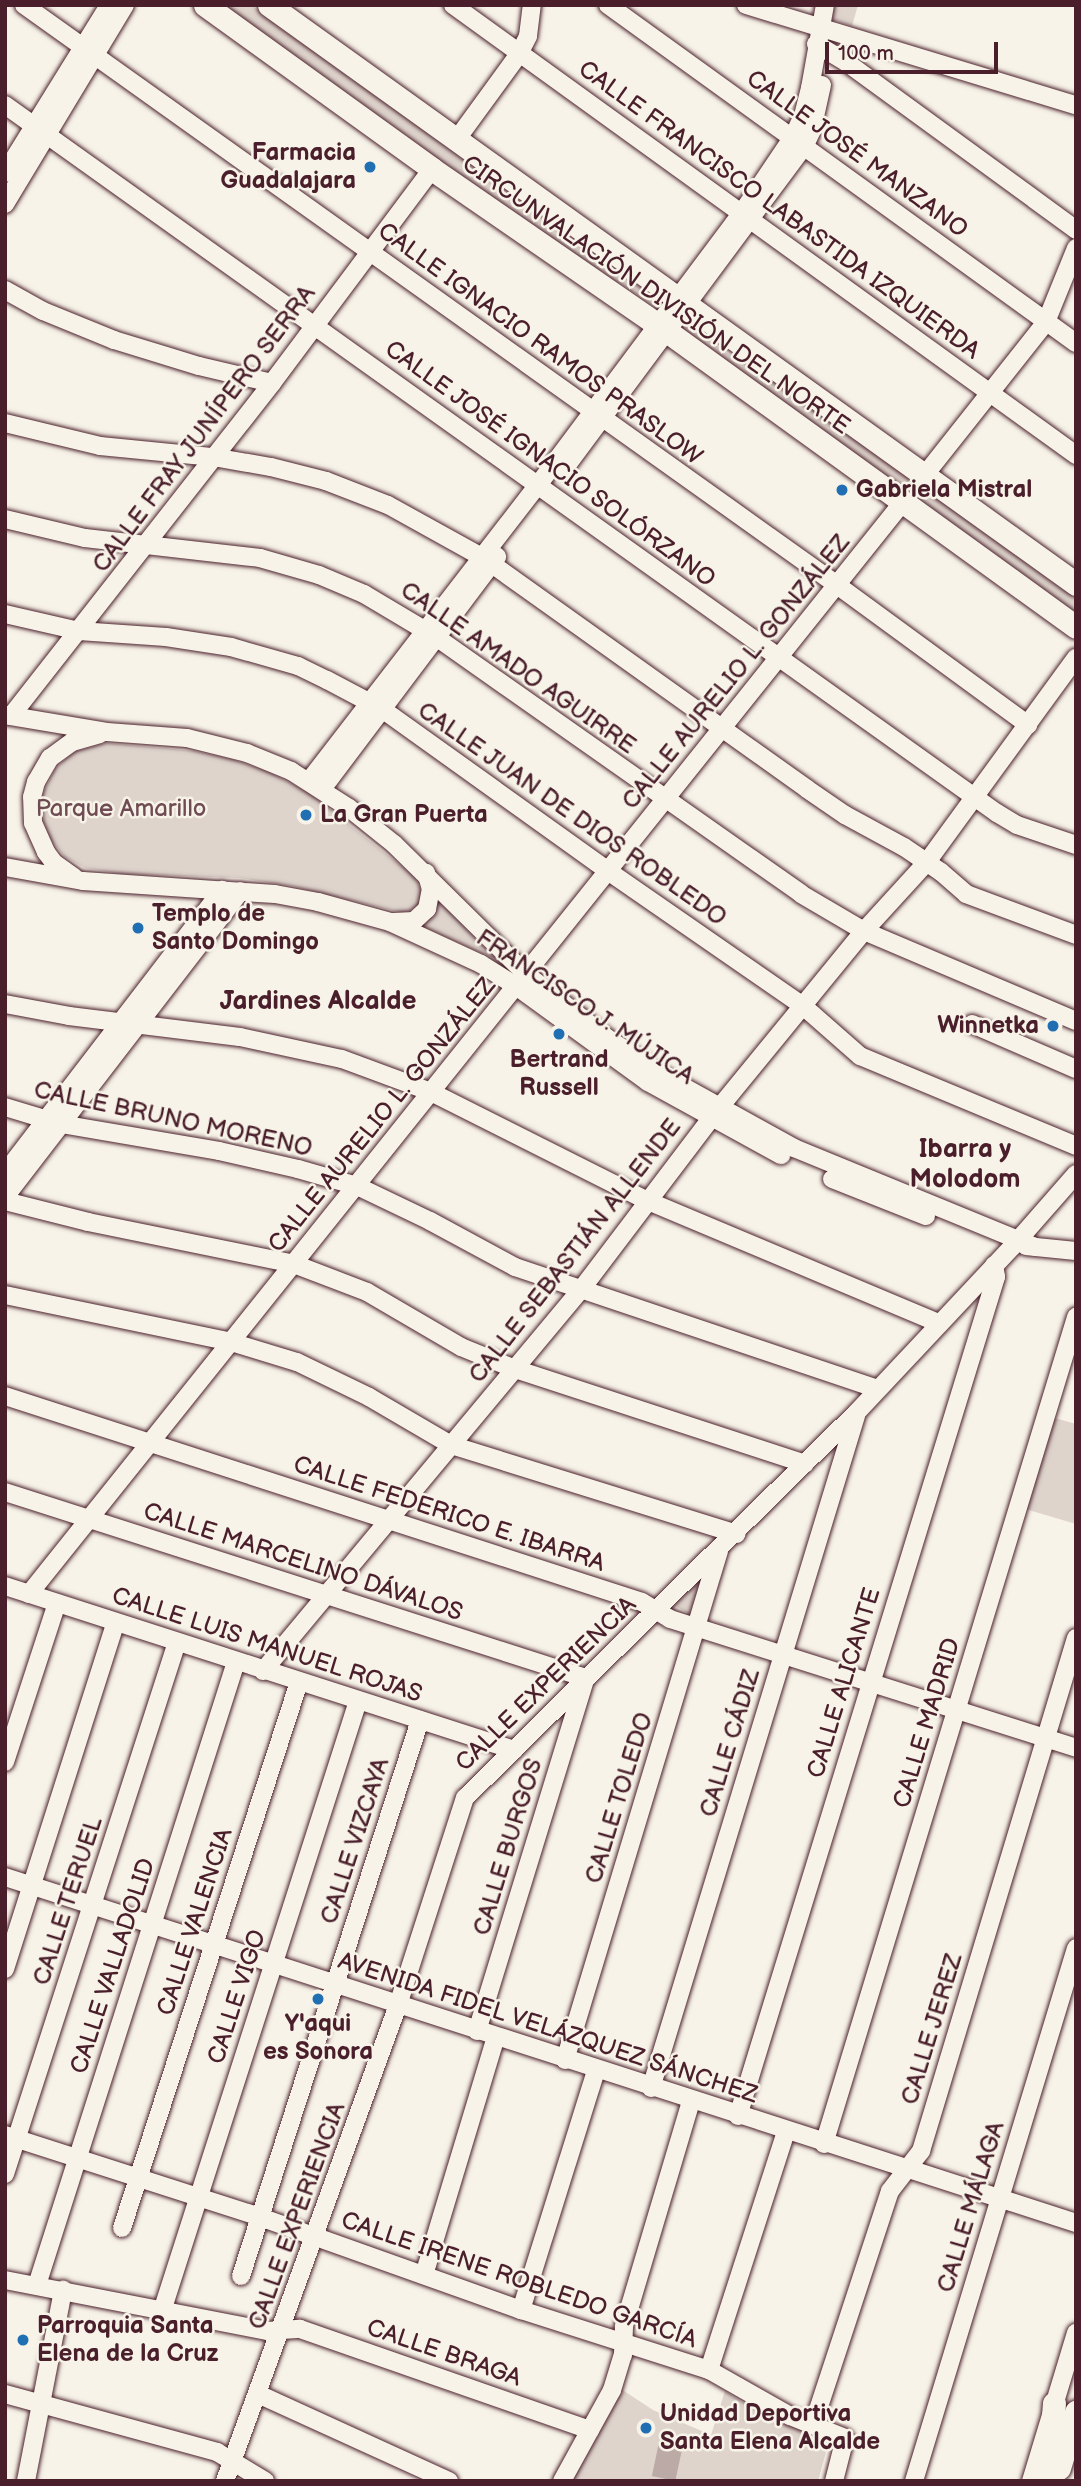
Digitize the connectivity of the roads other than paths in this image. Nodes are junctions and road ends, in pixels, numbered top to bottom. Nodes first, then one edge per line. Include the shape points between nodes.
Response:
1 (23, 5) edge
2 (109, 5) edge
3 (125, 5) edge
4 (205, 5) edge
5 (269, 5) edge
6 (453, 5) edge
7 (532, 5) edge
8 (608, 5) edge
9 (746, 5) edge
10 (823, 28) edge
11 (90, 52) junction
12 (519, 54) junction
13 (1076, 104) edge
14 (5, 105) edge
15 (41, 130) junction
16 (457, 139) junction
17 (799, 141) junction
18 (432, 169) junction
19 (5, 173) edge
20 (5, 204) edge
21 (746, 218) junction
22 (1076, 230) edge
23 (1076, 248) edge
24 (369, 252) junction
25 (5, 290) edge
26 (682, 302) junction
27 (1046, 322) junction
28 (314, 325) junction
29 (663, 328) junction
30 (1076, 343) edge
31 (272, 383) junction
32 (990, 394) junction
33 (596, 415) junction
34 (5, 423) edge
35 (1076, 454) edge
36 (213, 457) junction
37 (924, 476) junction
38 (542, 488) junction
39 (903, 502) junction
40 (5, 519) edge
41 (146, 545) junction
42 (486, 561) junction
43 (1076, 584) edge
44 (837, 585) junction
45 (5, 614) edge
46 (1076, 627) edge
47 (79, 631) junction
48 (431, 634) junction
49 (779, 657) junction
50 (1076, 659) edge
51 (376, 706) junction
52 (8, 715) edge
53 (1028, 725) junction
54 (722, 729) junction
55 (107, 732) junction
56 (315, 785) junction
57 (975, 798) junction
58 (665, 800) junction
59 (1076, 845) edge
60 (927, 862) junction
61 (5, 867) edge
62 (608, 871) junction
63 (426, 873) junction
64 (83, 881) junction
65 (222, 890) junction
66 (241, 891) junction
67 (390, 922) junction
68 (864, 931) junction
69 (1076, 935) edge
70 (521, 980) junction
71 (5, 1004) edge
72 (803, 1006) junction
73 (1076, 1021) edge
74 (130, 1024) junction
75 (972, 1024) dead end
76 (1076, 1069) edge
77 (431, 1092) junction
78 (5, 1107) edge
79 (715, 1113) junction
80 (53, 1122) junction
81 (1076, 1146) edge
82 (5, 1173) edge
83 (1076, 1174) edge
84 (356, 1186) junction
85 (5, 1199) edge
86 (648, 1201) junction
87 (1022, 1244) junction
88 (1076, 1251) edge
89 (294, 1264) junction
90 (994, 1265) junction
91 (580, 1291) junction
92 (5, 1296) edge
93 (1076, 1317) edge
94 (938, 1323) junction
95 (231, 1342) junction
96 (514, 1369) junction
97 (877, 1389) junction
98 (5, 1396) edge
99 (857, 1412) junction
100 (150, 1443) junction
101 (452, 1446) junction
102 (805, 1464) junction
103 (5, 1492) edge
104 (389, 1519) junction
105 (89, 1520) junction
106 (736, 1534) junction
107 (720, 1550) junction
108 (5, 1586) edge
109 (29, 1594) junction
110 (325, 1594) junction
111 (57, 1603) junction
112 (656, 1611) junction
113 (116, 1622) junction
114 (696, 1628) junction
115 (1076, 1638) edge
116 (177, 1642) junction
117 (782, 1655) junction
118 (236, 1662) junction
119 (263, 1671) junction
120 (586, 1678) junction
121 (299, 1682) junction
122 (870, 1683) junction
123 (358, 1701) junction
124 (956, 1710) junction
125 (420, 1720) junction
126 (1045, 1738) junction
127 (1076, 1748) edge
128 (514, 1750) junction
129 (5, 1762) edge
130 (5, 1877) edge
131 (32, 1886) junction
132 (92, 1905) junction
133 (152, 1924) junction
134 (214, 1945) junction
135 (1076, 1948) edge
136 (273, 1965) junction
137 (5, 1969) edge
138 (335, 1985) junction
139 (398, 2005) junction
140 (477, 2031) junction
141 (496, 2037) junction
142 (565, 2060) junction
143 (596, 2070) junction
144 (651, 2088) junction
145 (691, 2101) junction
146 (738, 2116) junction
147 (786, 2132) junction
148 (11, 2137) edge
149 (824, 2144) junction
150 (77, 2158) junction
151 (906, 2170) junction
152 (5, 2174) edge
153 (138, 2178) junction
154 (198, 2197) junction
155 (999, 2200) junction
156 (260, 2217) junction
157 (1076, 2223) edge
158 (122, 2228) dead end
159 (316, 2236) junction
160 (424, 2275) junction
161 (241, 2276) dead end
162 (5, 2280) edge
163 (37, 2285) junction
164 (63, 2290) junction
165 (163, 2308) junction
166 (521, 2310) junction
167 (282, 2331) junction
168 (1076, 2333) edge
169 (624, 2343) junction
170 (709, 2370) junction
171 (5, 2394) edge
172 (258, 2394) junction
173 (42, 2404) junction
174 (1065, 2407) edge
175 (813, 2425) junction
176 (590, 2430) junction
177 (233, 2461) junction
178 (26, 2481) edge
179 (225, 2481) edge
180 (265, 2481) edge
181 (449, 2481) edge
182 (562, 2481) edge
183 (834, 2481) edge
184 (914, 2481) edge
185 (1031, 2481) edge
186 (1048, 2481) edge
187 (1055, 2481) edge

1 - 11 street, CALLE IGNACIO RAMOS PRASLOW
2 - 11 street
3 - 11 street
4 - 18 main road, CIRCUNVALACIÓN DIVISIÓN DEL NORTE
5 - 16 main road, CIRCUNVALACIÓN DIVISIÓN DEL NORTE
6 - 12 street, CALLE FRANCISCO LABASTIDA IZQUIERDA
7 - 12 street via 528,36
8 - 17 street, CALLE JOSÉ MANZANO
9 - 10 street
10 - 13 street
10 - 17 street via 819,103
10 - 22 street
11 - 15 street
11 - 24 street, CALLE IGNACIO RAMOS PRASLOW
12 - 16 street
12 - 21 street, CALLE FRANCISCO LABASTIDA IZQUIERDA
14 - 15 street, CALLE JOSÉ IGNACIO SOLÓRZANO
15 - 19 street
15 - 20 street
15 - 28 street, CALLE JOSÉ IGNACIO SOLÓRZANO
16 - 26 main road, CIRCUNVALACIÓN DIVISIÓN DEL NORTE
17 - 21 street
17 - 27 street, CALLE JOSÉ MANZANO
18 - 24 street, CALLE FRAY JUNÍPERO SERRA
18 - 29 main road, CIRCUNVALACIÓN DIVISIÓN DEL NORTE
21 - 26 street
21 - 32 street, CALLE FRANCISCO LABASTIDA IZQUIERDA
23 - 27 street
24 - 28 street, CALLE FRAY JUNÍPERO SERRA
24 - 33 street, CALLE IGNACIO RAMOS PRASLOW
25 - 31 street via 114,340
26 - 29 street
26 - 37 main road, CIRCUNVALACIÓN DIVISIÓN DEL NORTE
27 - 30 street, CALLE JOSÉ MANZANO
27 - 32 street
28 - 31 street, CALLE FRAY JUNÍPERO SERRA
28 - 38 street, CALLE JOSÉ IGNACIO SOLÓRZANO
29 - 33 street
29 - 39 main road, CIRCUNVALACIÓN DIVISIÓN DEL NORTE
31 - 36 street, CALLE FRAY JUNÍPERO SERRA
32 - 35 street, CALLE FRANCISCO LABASTIDA IZQUIERDA
32 - 37 street
33 - 38 street
33 - 44 street, CALLE IGNACIO RAMOS PRASLOW
34 - 36 street via 100,446
36 - 41 street, CALLE FRAY JUNÍPERO SERRA
36 - 42 street via 300,474 354,491 414,518
37 - 43 main road, CIRCUNVALACIÓN DIVISIÓN DEL NORTE
38 - 42 street
38 - 49 street, CALLE JOSÉ IGNACIO SOLÓRZANO
39 - 44 street, CALLE AURELIO L. GONZÁLEZ
39 - 46 main road, CIRCUNVALACIÓN DIVISIÓN DEL NORTE
40 - 41 street, CALLE AMADO AGUIRRE via 85,538
41 - 47 street, CALLE FRAY JUNÍPERO SERRA
41 - 48 street, CALLE AMADO AGUIRRE via 230,552 290,566 364,594
42 - 48 street
42 - 54 street
44 - 49 street, CALLE AURELIO L. GONZÁLEZ
44 - 53 street, CALLE IGNACIO RAMOS PRASLOW
45 - 47 street, CALLE JUAN DE DIOS ROBLEDO
47 - 51 street, CALLE JUAN DE DIOS ROBLEDO via 232,647 298,666
47 - 52 street, CALLE FRAY JUNÍPERO SERRA
48 - 51 street
48 - 58 street, CALLE AMADO AGUIRRE
49 - 54 street, CALLE AURELIO L. GONZÁLEZ
49 - 57 street, CALLE JOSÉ IGNACIO SOLÓRZANO
50 - 53 street, CALLE SEBASTIÁN ALLENDE
51 - 56 street
51 - 62 street, CALLE JUAN DE DIOS ROBLEDO
52 - 55 street
53 - 57 street, CALLE SEBASTIÁN ALLENDE
54 - 58 street, CALLE AURELIO L. GONZÁLEZ
54 - 60 street via 845,815
55 - 56 street via 187,738 226,747 268,761
55 - 64 street via 60,749 41,770 32,797 33,823 46,852
56 - 63 street
57 - 59 street, CALLE JOSÉ IGNACIO SOLÓRZANO via 1017,825
57 - 60 street, CALLE SEBASTIÁN ALLENDE
58 - 62 street, CALLE AURELIO L. GONZÁLEZ
58 - 68 street, CALLE AMADO AGUIRRE via 767,872
60 - 68 street, CALLE SEBASTIÁN ALLENDE
60 - 69 street via 966,894
61 - 64 street, FRANCISCO J. MÚJICA
62 - 70 street, CALLE AURELIO L. GONZÁLEZ
62 - 72 street, CALLE JUAN DE DIOS ROBLEDO
63 - 67 street via 431,889 428,909 414,922
63 - 70 street
64 - 65 street, FRANCISCO J. MÚJICA
65 - 66 street, FRANCISCO J. MÚJICA
65 - 74 street
66 - 67 street, FRANCISCO J. MÚJICA via 318,902
66 - 74 street
67 - 70 street, FRANCISCO J. MÚJICA
68 - 72 street, CALLE SEBASTIÁN ALLENDE
68 - 73 street, CALLE AMADO AGUIRRE
70 - 77 street, CALLE AURELIO L. GONZÁLEZ
70 - 79 street, FRANCISCO J. MÚJICA via 607,1055
71 - 74 street
72 - 79 street, CALLE SEBASTIÁN ALLENDE
72 - 81 street, CALLE JUAN DE DIOS ROBLEDO via 860,1056
74 - 77 street via 240,1037 342,1059
74 - 80 street
75 - 76 street
77 - 84 street, CALLE AURELIO L. GONZÁLEZ
77 - 86 street
78 - 80 street, CALLE BRUNO MORENO
79 - 86 street, CALLE SEBASTIÁN ALLENDE
79 - 87 street, FRANCISCO J. MÚJICA
80 - 82 street
80 - 84 street, CALLE BRUNO MORENO via 219,1151
80 - 85 street
83 - 87 street, CALLE EXPERIENCIA
84 - 89 street, CALLE AURELIO L. GONZÁLEZ
84 - 91 street, CALLE BRUNO MORENO via 515,1267
85 - 89 street
86 - 91 street, CALLE SEBASTIÁN ALLENDE
86 - 94 street
87 - 88 street
87 - 90 street, CALLE EXPERIENCIA
89 - 95 street, CALLE AURELIO L. GONZÁLEZ
89 - 96 street via 367,1292 461,1346
90 - 94 street, CALLE EXPERIENCIA
90 - 122 street, CALLE ALICANTE via 996,1277
91 - 96 street, CALLE SEBASTIÁN ALLENDE
91 - 97 street, CALLE BRUNO MORENO
92 - 95 street
93 - 124 street, CALLE MADRID
94 - 97 street, CALLE EXPERIENCIA
95 - 100 street, CALLE AURELIO L. GONZÁLEZ
95 - 101 street via 297,1362 369,1397
96 - 101 street, CALLE SEBASTIÁN ALLENDE
96 - 102 street
97 - 99 street, CALLE EXPERIENCIA
98 - 100 street, CALLE FEDERICO E. IBARRA
99 - 102 street, CALLE EXPERIENCIA
99 - 117 street, CALLE CÁDIZ
100 - 104 street, CALLE FEDERICO E. IBARRA
100 - 105 street, CALLE AURELIO L. GONZÁLEZ
101 - 104 street, CALLE SEBASTIÁN ALLENDE
101 - 106 street
102 - 106 street, CALLE EXPERIENCIA
103 - 105 street, CALLE MARCELINO DÁVALOS
104 - 110 street, CALLE SEBASTIÁN ALLENDE
104 - 112 street, CALLE FEDERICO E. IBARRA via 642,1602
105 - 109 street, CALLE AURELIO L. GONZÁLEZ
105 - 110 street, CALLE MARCELINO DÁVALOS
106 - 107 street, CALLE EXPERIENCIA
107 - 112 street, CALLE EXPERIENCIA
107 - 114 street, CALLE TOLEDO
108 - 109 street, CALLE LUIS MANUEL ROJAS
109 - 111 street, CALLE LUIS MANUEL ROJAS
110 - 119 street, CALLE SEBASTIÁN ALLENDE
110 - 120 street, CALLE MARCELINO DÁVALOS
111 - 113 street, CALLE LUIS MANUEL ROJAS
111 - 129 street
112 - 114 street, CALLE FEDERICO E. IBARRA
112 - 120 street, CALLE EXPERIENCIA
113 - 116 street, CALLE LUIS MANUEL ROJAS
113 - 131 street
114 - 117 street, CALLE FEDERICO E. IBARRA
114 - 142 street, CALLE TOLEDO
115 - 126 street, CALLE JEREZ
116 - 118 street, CALLE LUIS MANUEL ROJAS
116 - 132 street, CALLE TERUEL
117 - 122 street, CALLE FEDERICO E. IBARRA
117 - 144 street, CALLE CÁDIZ
118 - 119 street, CALLE LUIS MANUEL ROJAS
118 - 133 street, CALLE VALLADOLID
119 - 121 street, CALLE LUIS MANUEL ROJAS
120 - 128 street, CALLE EXPERIENCIA
120 - 140 street, CALLE BURGOS
121 - 123 street, CALLE LUIS MANUEL ROJAS
121 - 134 street, CALLE VALENCIA
122 - 124 street, CALLE FEDERICO E. IBARRA
122 - 146 street, CALLE ALICANTE
123 - 125 street, CALLE LUIS MANUEL ROJAS
123 - 136 street, CALLE VIGO
124 - 126 street, CALLE FEDERICO E. IBARRA
124 - 149 street, CALLE MADRID
125 - 128 street, CALLE LUIS MANUEL ROJAS
125 - 138 street, CALLE VIZCAYA
126 - 127 street, CALLE FEDERICO E. IBARRA
126 - 151 street, CALLE JEREZ via 921,2151
128 - 139 street, CALLE EXPERIENCIA via 465,1798
130 - 131 street, AVENIDA FIDEL VELÁZQUEZ SÁNCHEZ
131 - 132 street, AVENIDA FIDEL VELÁZQUEZ SÁNCHEZ
131 - 137 street
132 - 133 street, AVENIDA FIDEL VELÁZQUEZ SÁNCHEZ
132 - 148 street, CALLE TERUEL
133 - 134 street, AVENIDA FIDEL VELÁZQUEZ SÁNCHEZ
133 - 150 street, CALLE VALLADOLID
134 - 136 street, AVENIDA FIDEL VELÁZQUEZ SÁNCHEZ
134 - 153 street, CALLE VALENCIA
135 - 155 street, CALLE MÁLAGA
136 - 138 street, AVENIDA FIDEL VELÁZQUEZ SÁNCHEZ
136 - 154 street, CALLE VIGO
138 - 139 street, AVENIDA FIDEL VELÁZQUEZ SÁNCHEZ
138 - 156 street, CALLE VIZCAYA
139 - 140 street, AVENIDA FIDEL VELÁZQUEZ SÁNCHEZ
139 - 159 street, CALLE EXPERIENCIA
140 - 141 street, AVENIDA FIDEL VELÁZQUEZ SÁNCHEZ
141 - 142 street, AVENIDA FIDEL VELÁZQUEZ SÁNCHEZ
141 - 160 street
142 - 143 street, AVENIDA FIDEL VELÁZQUEZ SÁNCHEZ
143 - 144 street, AVENIDA FIDEL VELÁZQUEZ SÁNCHEZ
143 - 166 street
144 - 145 street, AVENIDA FIDEL VELÁZQUEZ SÁNCHEZ
145 - 146 street, AVENIDA FIDEL VELÁZQUEZ SÁNCHEZ
145 - 169 street via 624,2326
146 - 147 street, AVENIDA FIDEL VELÁZQUEZ SÁNCHEZ
147 - 149 street, AVENIDA FIDEL VELÁZQUEZ SÁNCHEZ
147 - 170 street
148 - 150 street, CALLE IRENE ROBLEDO GARCÍA
148 - 152 street, CALLE TERUEL
149 - 151 street, AVENIDA FIDEL VELÁZQUEZ SÁNCHEZ
150 - 153 street, CALLE IRENE ROBLEDO GARCÍA
150 - 163 street, CALLE VALLADOLID
151 - 155 street, AVENIDA FIDEL VELÁZQUEZ SÁNCHEZ
151 - 175 street, CALLE JEREZ via 890,2191
153 - 154 street, CALLE IRENE ROBLEDO GARCÍA
153 - 158 street, CALLE VALENCIA
154 - 156 street, CALLE IRENE ROBLEDO GARCÍA
154 - 165 street, CALLE VIGO
155 - 157 street, AVENIDA FIDEL VELÁZQUEZ SÁNCHEZ
155 - 184 street, CALLE MÁLAGA
156 - 159 street, CALLE IRENE ROBLEDO GARCÍA
156 - 161 street, CALLE VIZCAYA
159 - 160 street, CALLE IRENE ROBLEDO GARCÍA
159 - 167 street, CALLE EXPERIENCIA
160 - 166 street, CALLE IRENE ROBLEDO GARCÍA
162 - 163 street, CALLE BRAGA
163 - 164 street, CALLE BRAGA
164 - 165 street, CALLE BRAGA
164 - 173 street
165 - 167 street, CALLE BRAGA
166 - 169 street, CALLE IRENE ROBLEDO GARCÍA
167 - 172 street, CALLE EXPERIENCIA
167 - 176 street, CALLE BRAGA via 300,2329
168 - 174 street
169 - 170 street, CALLE IRENE ROBLEDO GARCÍA
169 - 176 street via 612,2390
170 - 175 street, CALLE IRENE ROBLEDO GARCÍA
171 - 173 street
172 - 177 street, CALLE EXPERIENCIA
172 - 181 street
173 - 177 street via 217,2452
173 - 178 street
174 - 185 street
174 - 186 main road
174 - 187 main road
175 - 183 street, CALLE IRENE ROBLEDO GARCÍA via 845,2438
176 - 182 street
177 - 179 street, CALLE EXPERIENCIA
177 - 180 street

